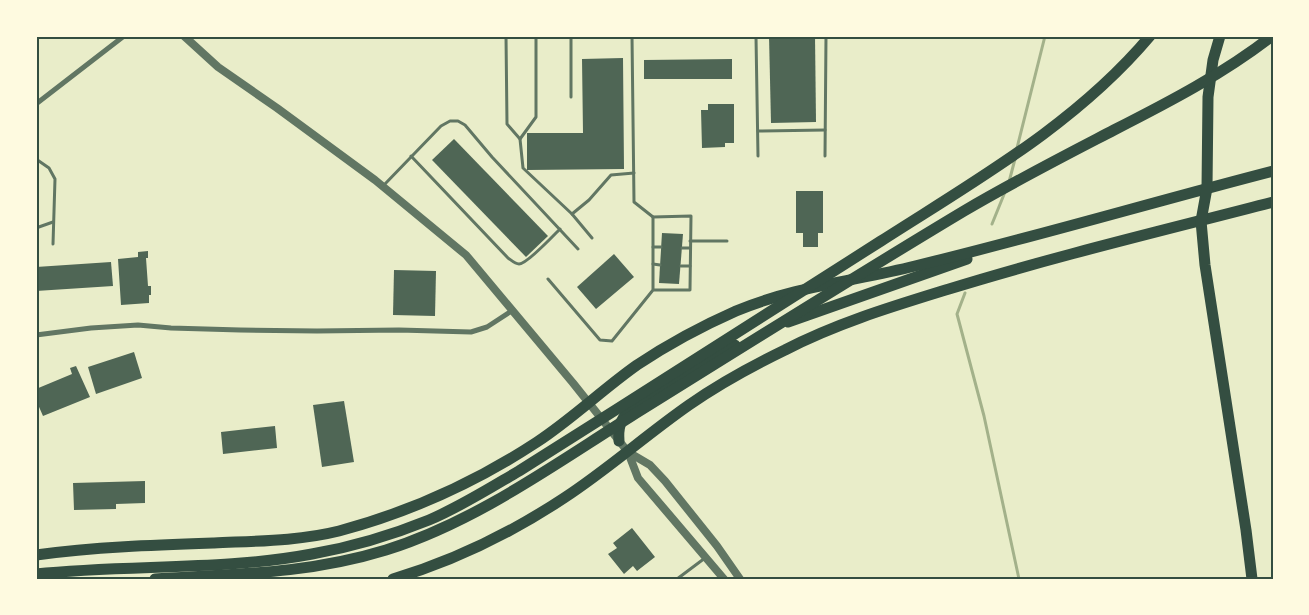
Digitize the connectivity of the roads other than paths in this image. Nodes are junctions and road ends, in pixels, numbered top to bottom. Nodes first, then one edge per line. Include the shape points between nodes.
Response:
1 (124, 36) edge
2 (184, 36) edge
3 (506, 36) edge
4 (536, 36) edge
5 (571, 36) edge
6 (632, 36) edge
7 (716, 36) edge
8 (756, 36) edge
9 (826, 36) edge
10 (1150, 36) edge
11 (1220, 36) edge
12 (1272, 36) edge
13 (571, 97) dead end
14 (36, 104) edge
15 (826, 130) junction
16 (758, 131) junction
17 (520, 139) junction
18 (411, 156) junction
19 (758, 156) dead end
20 (825, 156) dead end
21 (36, 159) edge
22 (1273, 171) edge
23 (634, 173) junction
24 (382, 186) junction
25 (1207, 188) junction
26 (1273, 202) edge
27 (572, 214) junction
28 (653, 217) junction
29 (1201, 220) junction
30 (54, 222) junction
31 (36, 228) edge
32 (560, 229) junction
33 (592, 238) dead end
34 (690, 241) junction
35 (726, 241) dead end
36 (53, 244) dead end
37 (653, 247) junction
38 (661, 247) dead end
39 (682, 248) dead end
40 (690, 248) junction
41 (578, 249) dead end
42 (653, 264) junction
43 (660, 265) dead end
44 (680, 266) dead end
45 (690, 266) junction
46 (916, 272) junction
47 (548, 278) dead end
48 (653, 290) junction
49 (512, 310) junction
50 (36, 335) edge
51 (589, 403) junction
52 (619, 441) junction
53 (628, 452) junction
54 (719, 548) junction
55 (36, 555) edge
56 (706, 557) junction
57 (36, 574) edge
58 (155, 579) edge
59 (393, 579) edge
60 (677, 579) edge
61 (724, 579) edge
62 (740, 579) edge
63 (1252, 579) edge

1 - 14 street
2 - 24 street via 218,67
3 - 17 lane via 507,124
4 - 17 lane via 536,117
5 - 13 lane
6 - 23 lane
7 - 8 lane
8 - 16 lane
9 - 15 lane
10 - 57 highway via 1099,90 992,171 519,471 430,520 377,539 313,554 254,562
11 - 25 highway via 1208,97
12 - 58 highway via 1212,78 1019,179 901,248 525,484 436,532 385,550 317,567 258,574
15 - 16 lane
15 - 20 lane
16 - 19 lane
17 - 27 lane via 523,168
18 - 24 lane
18 - 32 lane via 516,264 532,256
18 - 32 lane via 441,126 458,121 466,125
21 - 30 lane via 49,168 55,179
22 - 25 highway
23 - 27 lane via 611,175
23 - 28 lane via 634,202
24 - 49 street via 466,255
25 - 29 highway
25 - 46 highway via 1017,239
26 - 29 highway
27 - 33 lane
28 - 34 lane via 690,216
28 - 37 lane
29 - 53 highway via 1079,252 855,319 787,348 737,375 689,405
29 - 63 highway
30 - 31 lane
30 - 36 lane
32 - 41 lane
34 - 35 lane
34 - 40 lane
37 - 38 lane
37 - 42 lane
39 - 40 lane
40 - 45 lane
42 - 43 lane
42 - 48 lane
44 - 45 lane
45 - 48 lane via 690,290
46 - 51 highway via 796,292 733,312 636,366
46 - 52 highway via 741,342 629,411 620,424
47 - 48 lane via 600,340 612,341
49 - 50 street via 486,327 471,332 240,330 138,325
49 - 51 street
51 - 52 street
51 - 55 highway via 538,441 461,487 422,504 337,531 269,541
52 - 53 street
53 - 54 street via 650,465
53 - 56 street via 638,478
53 - 59 highway via 566,497 501,536
54 - 56 street
54 - 62 street
56 - 60 lane
56 - 61 street

